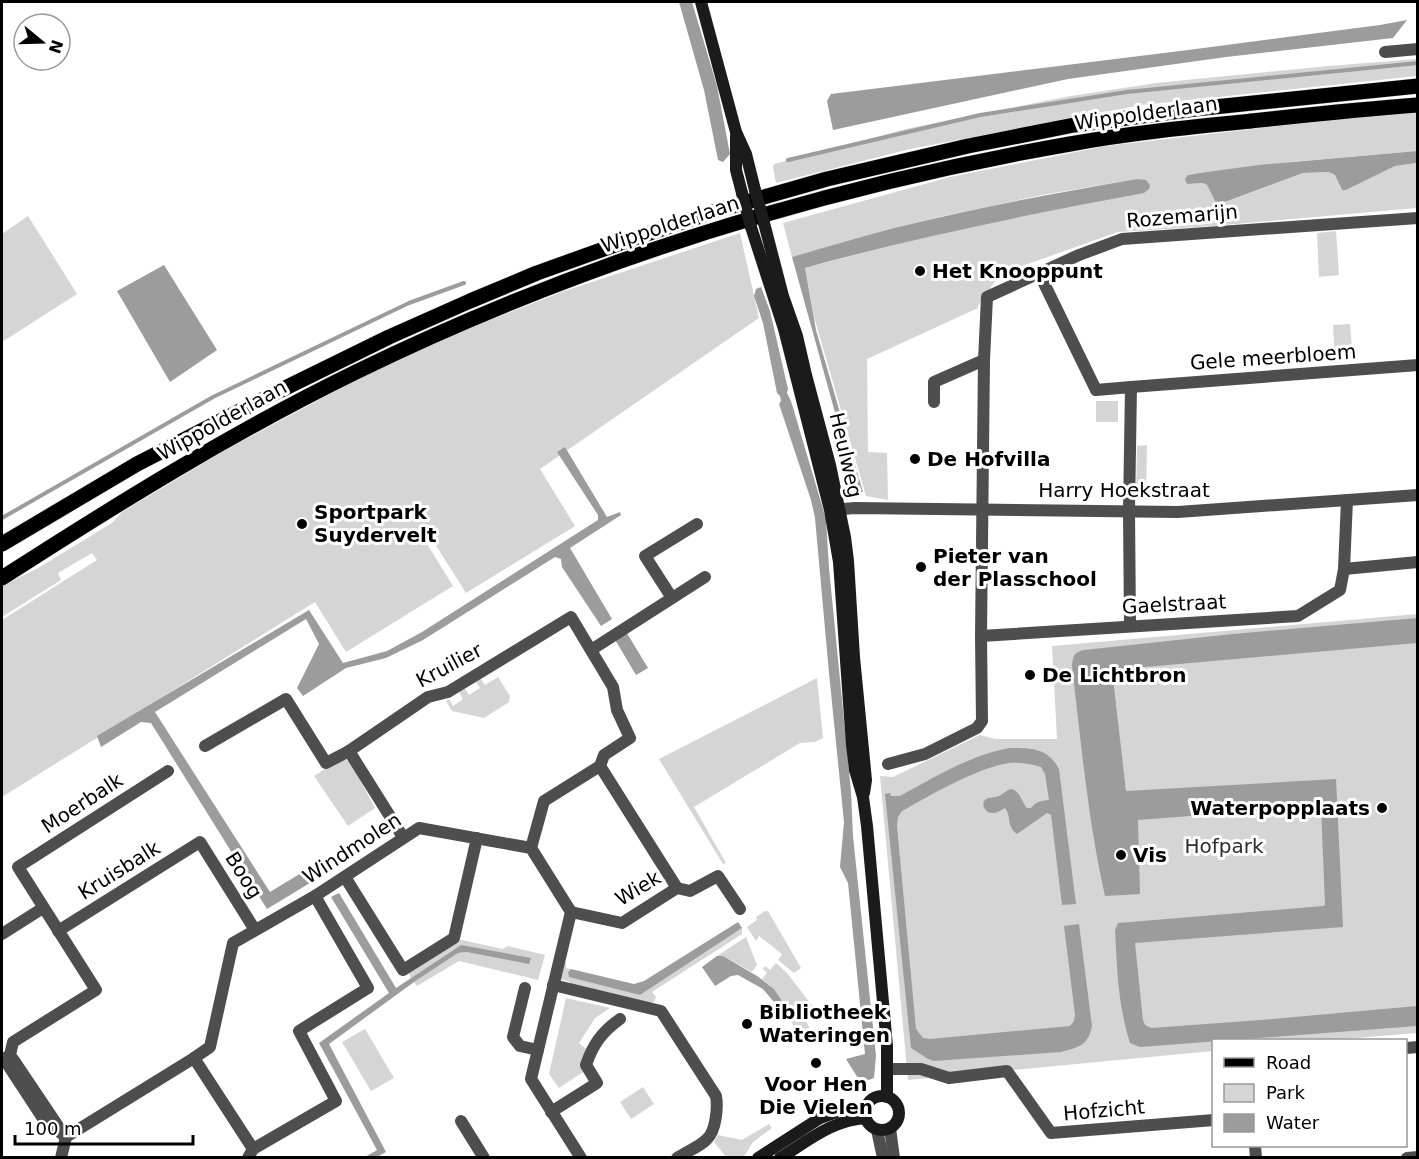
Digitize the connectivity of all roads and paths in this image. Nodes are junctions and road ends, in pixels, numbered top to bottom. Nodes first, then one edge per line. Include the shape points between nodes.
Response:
1 (701, 2) edge
2 (1418, 49) edge
3 (1385, 52) dead end
4 (1418, 86) edge
5 (1418, 105) edge
6 (736, 132) junction
7 (1418, 218) edge
8 (758, 225) junction
9 (1040, 273) junction
10 (984, 360) junction
11 (1418, 365) edge
12 (1131, 387) junction
13 (934, 402) dead end
14 (1418, 495) edge
15 (1347, 500) junction
16 (983, 509) junction
17 (835, 510) junction
18 (1129, 511) junction
19 (697, 524) dead end
20 (2, 544) edge
21 (1418, 562) edge
22 (1344, 569) junction
23 (705, 577) dead end
24 (2, 578) edge
25 (672, 598) junction
26 (1130, 626) junction
27 (981, 636) junction
28 (591, 650) junction
29 (205, 746) dead end
30 (349, 751) junction
31 (888, 764) dead end
32 (600, 766) junction
33 (168, 771) dead end
34 (403, 837) junction
35 (477, 838) junction
36 (200, 842) joint
37 (531, 848) junction
38 (345, 877) junction
39 (677, 888) junction
40 (315, 896) junction
41 (43, 908) junction
42 (740, 909) dead end
43 (571, 912) junction
44 (255, 930) junction
45 (58, 931) junction
46 (2, 934) edge
47 (553, 985) junction
48 (525, 988) dead end
49 (620, 1019) dead end
50 (538, 1050) junction
51 (5, 1058) edge
52 (194, 1058) junction
53 (888, 1069) junction
54 (887, 1097) junction
55 (551, 1113) junction
56 (866, 1113) junction
57 (1212, 1120) edge
58 (461, 1121) dead end
59 (890, 1128) junction
60 (877, 1130) junction
61 (66, 1137) junction
62 (250, 1153) edge
63 (1418, 1157) edge
64 (61, 1158) edge
65 (484, 1158) edge
66 (581, 1158) edge
67 (677, 1158) edge
68 (758, 1158) edge
69 (780, 1158) edge
70 (883, 1158) edge
71 (894, 1158) edge
72 (1407, 1158) edge

1 - 6 main road, Heulweg
2 - 3 street
4 - 20 main road, Wippolderlaan via 1074,125 827,179 722,209 537,273 389,337 137,464
5 - 24 main road, Wippolderlaan via 1193,126 1074,143 831,196 648,252 478,317 348,376 152,483
6 - 8 main road, Heulweg, bridge via 755,190
6 - 8 main road, Heulweg, bridge via 736,170 742,194
7 - 9 street, Rozemarijn via 1122,239
8 - 17 main road, Heulweg
9 - 10 street, Rozemarijn via 987,297
9 - 12 street, Gele meerbloem via 1096,390
10 - 13 street via 934,382
10 - 16 street, Rozemarijn
11 - 12 street, Gele meerbloem
12 - 18 street
14 - 15 street, Harry Hoekstraat
15 - 18 street, Harry Hoekstraat via 1178,512
15 - 22 street, Gaelstraat
16 - 17 street, Harry Hoekstraat
16 - 18 street, Harry Hoekstraat
16 - 27 street, Rozemarijn
17 - 53 main road, Heulweg via 853,753 863,797
18 - 26 street
19 - 25 street via 645,556
21 - 22 street
22 - 26 street, Gaelstraat via 1340,590 1298,616
23 - 25 street
25 - 28 street
26 - 27 street, Gaelstraat
27 - 31 street, Rozemarijn via 980,726 925,754
28 - 30 street, Kruilier via 570,618 448,692 428,697
28 - 32 street via 613,687 617,710 630,738 604,755
29 - 30 street, Kruilier via 286,699 326,763
30 - 34 street
32 - 37 street via 544,801
32 - 39 street
33 - 41 street, Moerbalk via 18,867
34 - 35 street, Windmolen via 418,828
34 - 38 street, Windmolen
35 - 37 street, Windmolen
35 - 38 street via 454,938 403,969
36 - 44 street, Boog
36 - 45 street, Kruisbalk
37 - 43 street
38 - 40 street, Windmolen
39 - 42 street, Wiek via 690,891 718,876
39 - 43 street, Wiek via 622,923
40 - 44 street, Windmolen
40 - 62 street via 368,988 299,1031 336,1101
41 - 45 street
41 - 46 street
43 - 47 street
44 - 52 street, Windmolen via 233,943 210,1047
45 - 51 street via 96,990 13,1042
47 - 50 street
47 - 67 street via 661,1011 716,1096 717,1107 708,1138
48 - 50 street via 513,1037 520,1046
49 - 55 street via 591,1049 586,1065 597,1083
50 - 55 street via 531,1079
51 - 61 street via 44,1120
52 - 61 street, Windmolen
52 - 62 street
53 - 54 main road, Heulweg
53 - 57 street, Hofzicht via 921,1069 950,1078 1007,1071 1050,1133
54 - 56 main road via 875,1098
54 - 59 main road via 895,1102 898,1111 897,1121
55 - 66 street
56 - 60 main road
56 - 68 main road via 842,1110 820,1118
56 - 69 main road via 825,1129
58 - 65 street
59 - 60 main road
59 - 71 street
60 - 70 street
61 - 64 street
63 - 72 street

